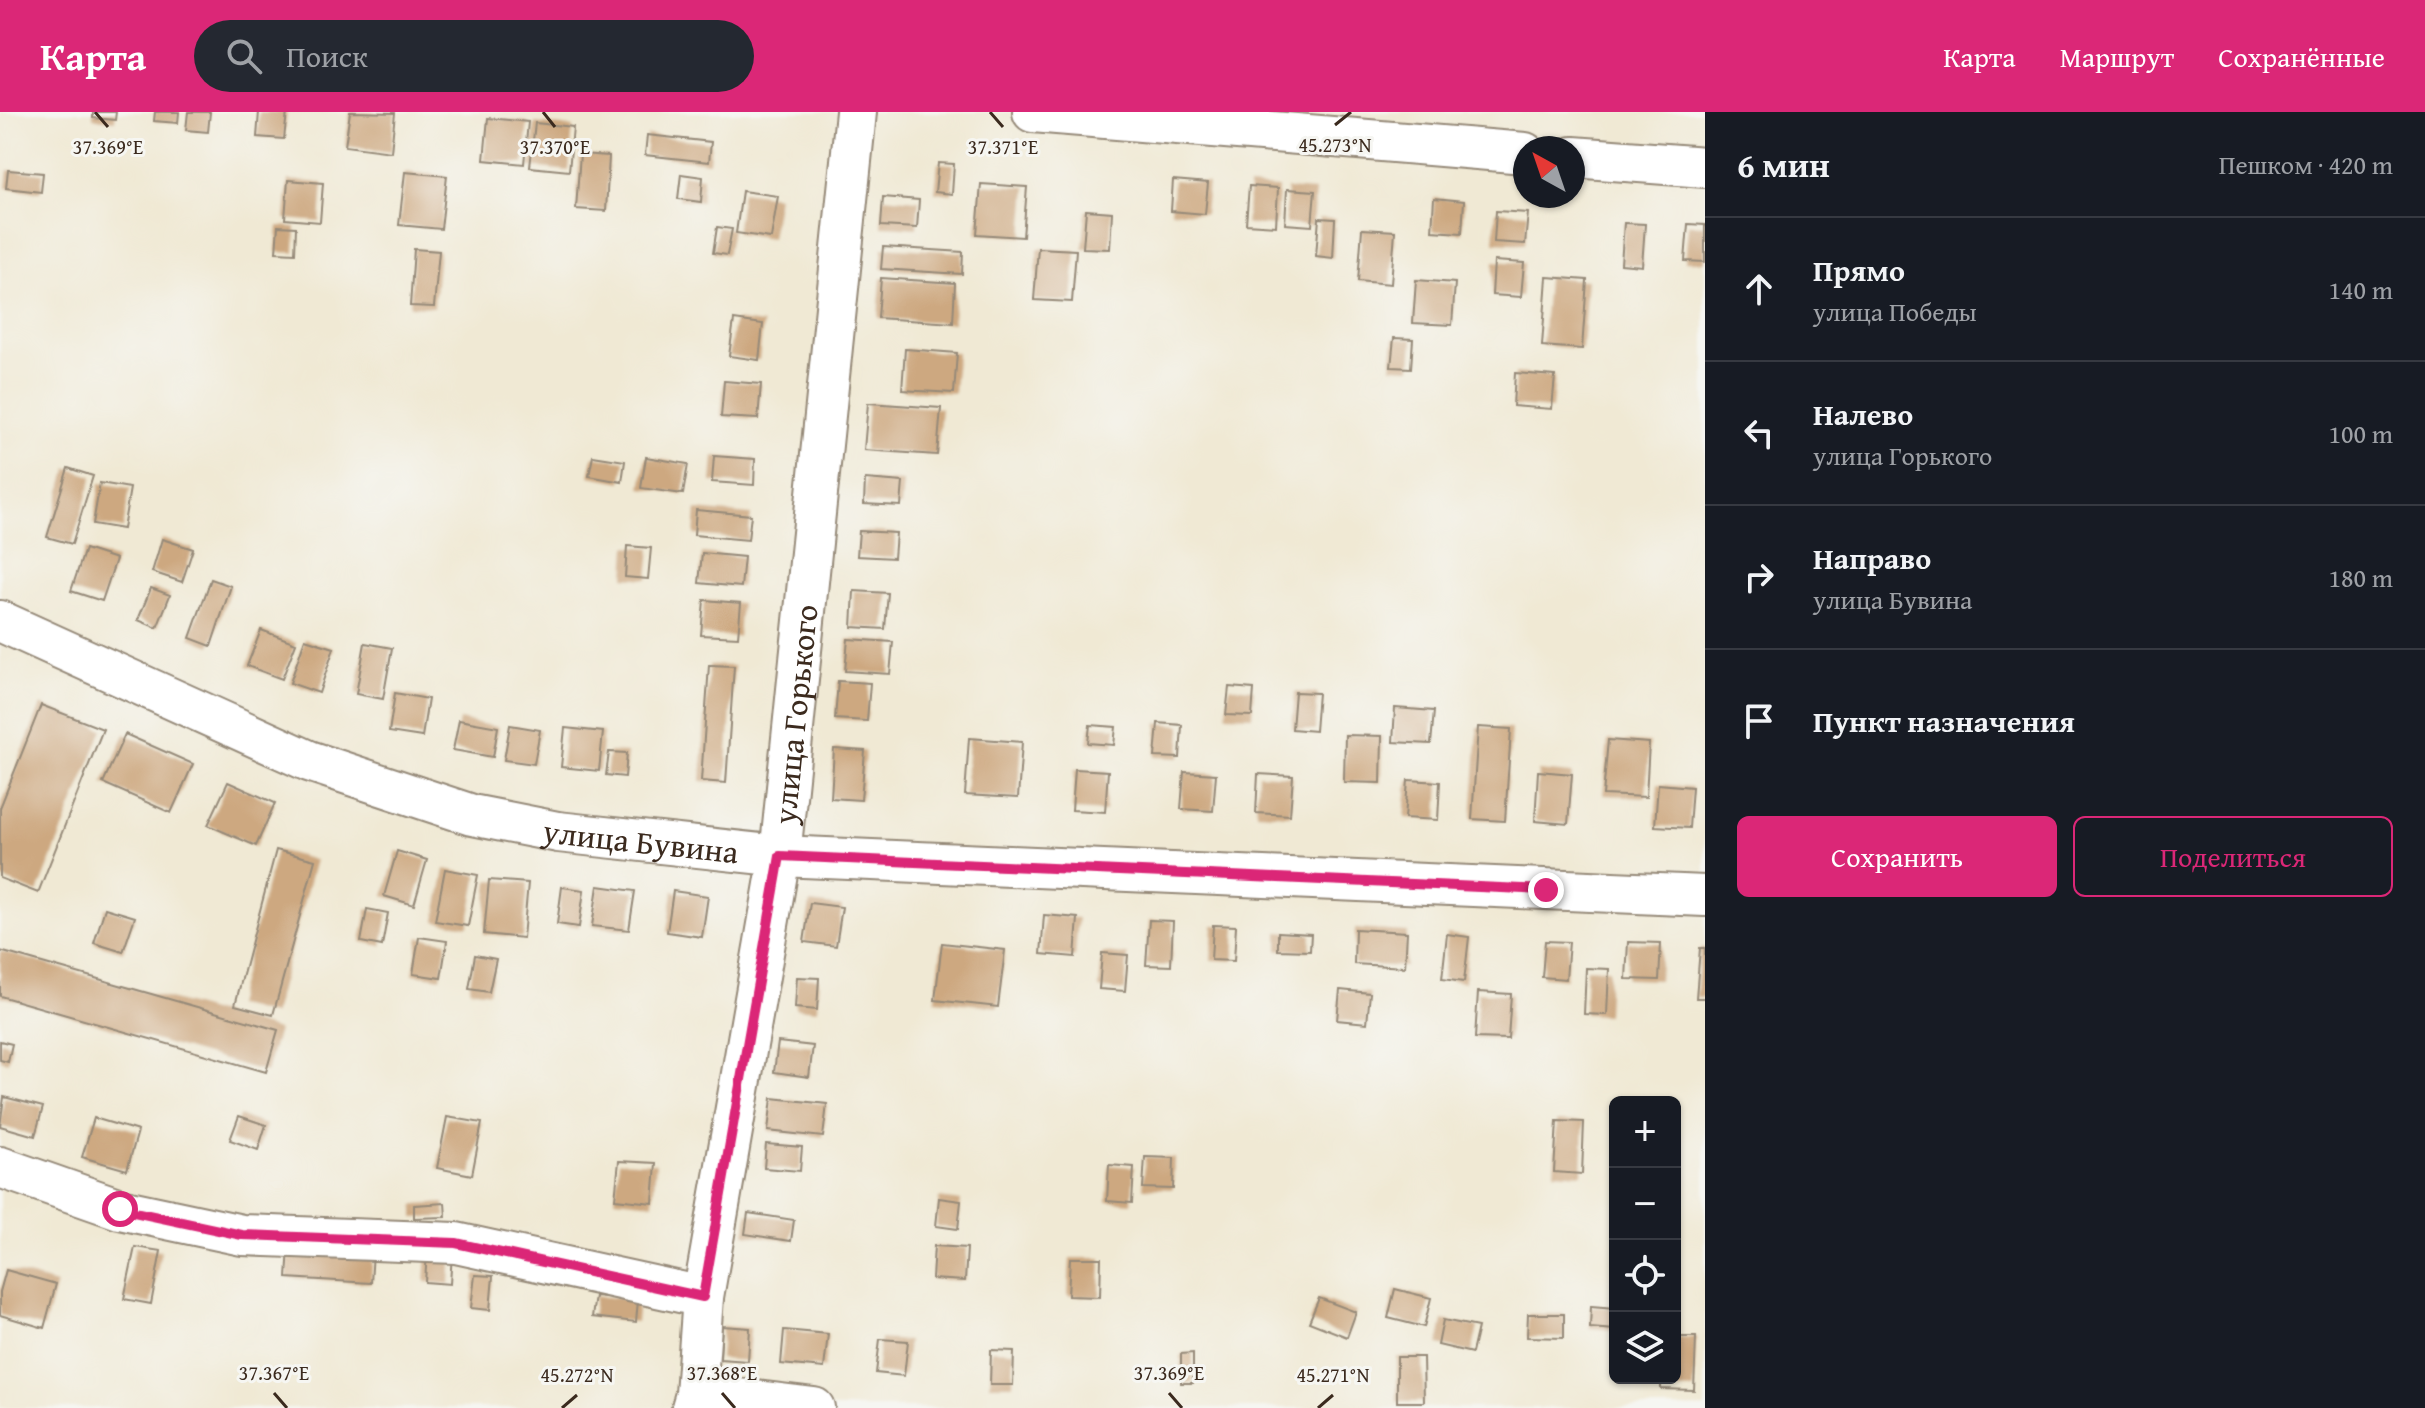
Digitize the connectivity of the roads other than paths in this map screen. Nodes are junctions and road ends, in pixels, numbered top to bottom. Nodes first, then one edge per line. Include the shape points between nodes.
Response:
1 (856, 112) edge
2 (1033, 112) edge
3 (1513, 152) edge
4 (1585, 158) edge
5 (1705, 167) edge
6 (0, 621) edge
7 (780, 856) junction
8 (1705, 896) edge
9 (0, 1167) edge
10 (703, 1297) junction
11 (694, 1401) edge
12 (814, 1408) edge

1 - 7 street, улица Горького
2 - 3 street
4 - 5 street
6 - 7 street, улица Бувина via 309,761 472,815 558,832
7 - 8 street, улица Бувина
7 - 10 street, улица Горького
9 - 10 street via 120,1209 242,1235 456,1243
10 - 11 street, улица Горького
11 - 12 street

